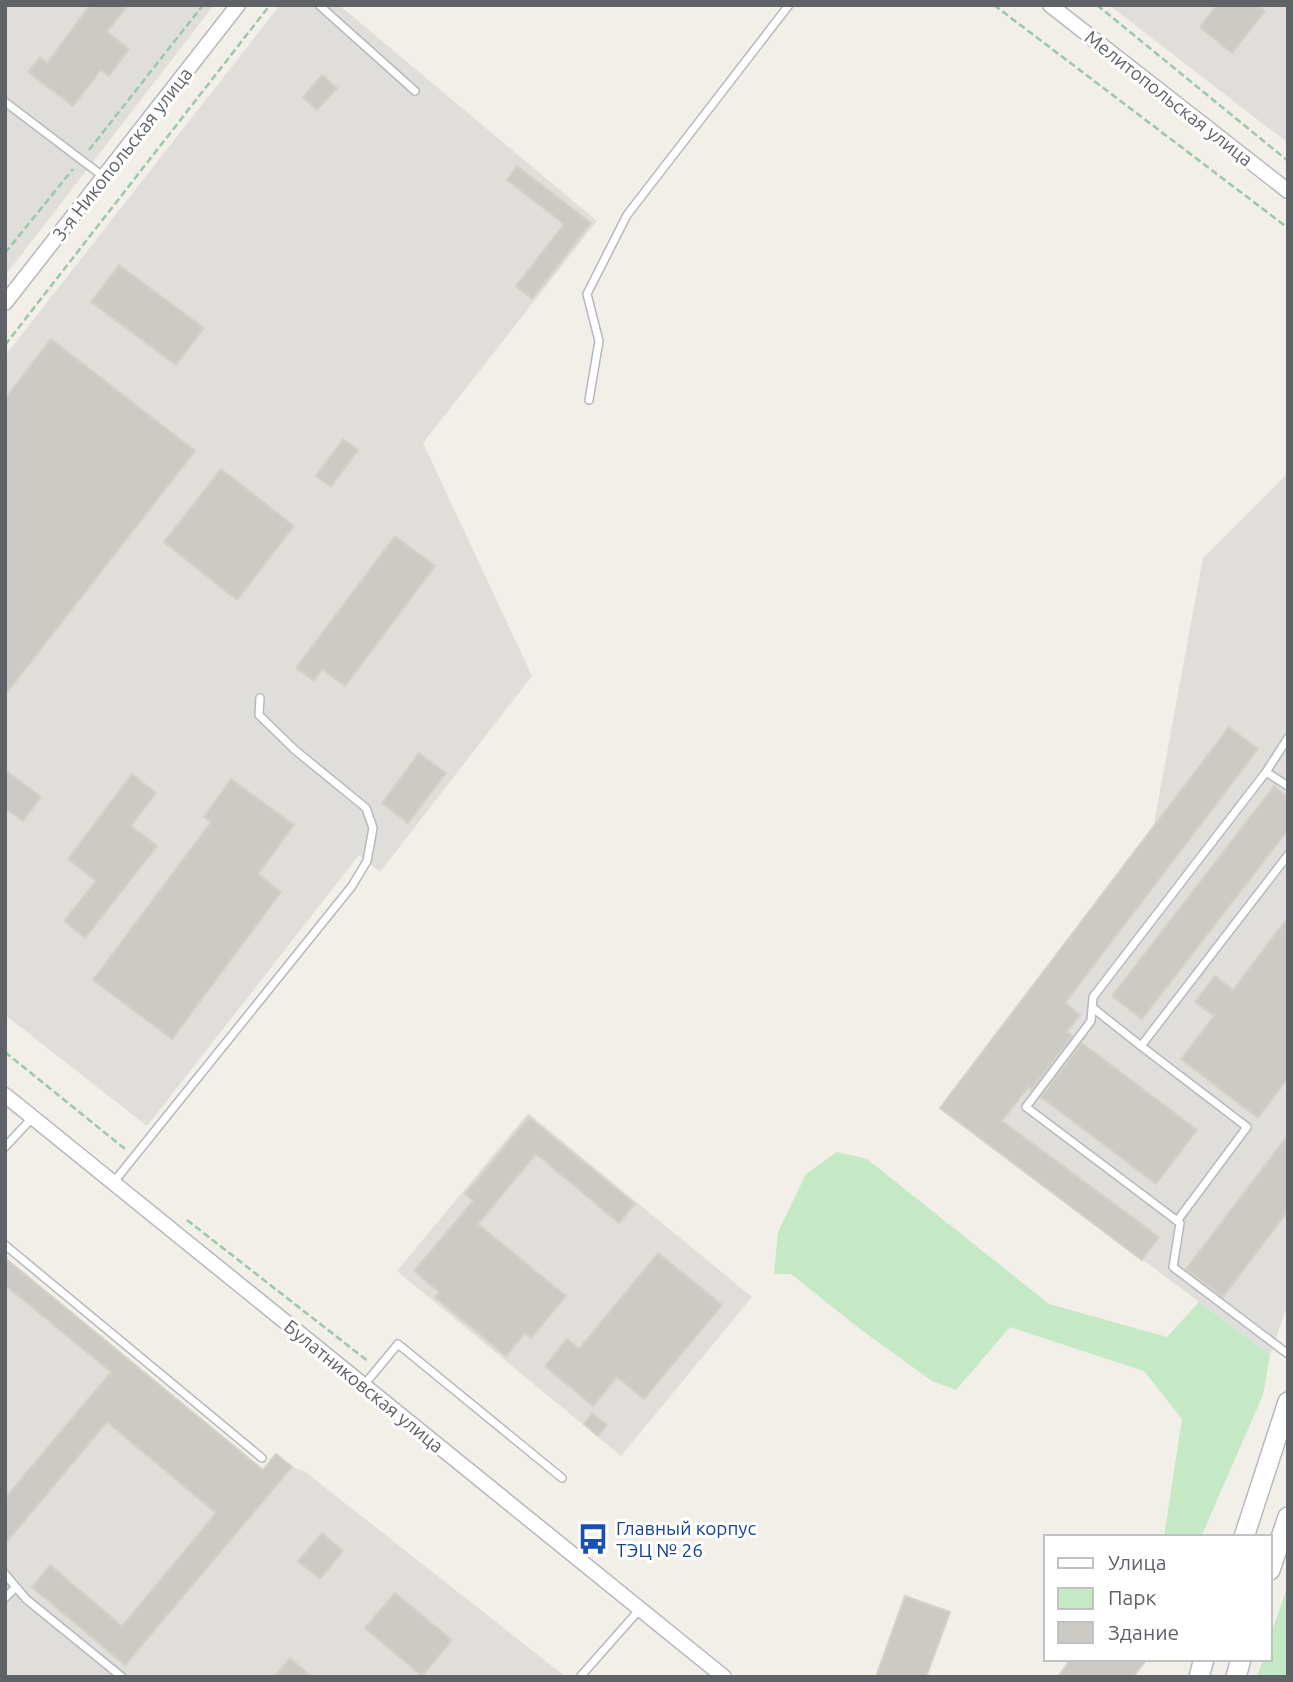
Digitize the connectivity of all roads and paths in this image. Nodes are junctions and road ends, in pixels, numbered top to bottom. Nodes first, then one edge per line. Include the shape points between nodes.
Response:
1 (204, 5) edge
2 (238, 5) edge
3 (270, 5) edge
4 (319, 5) edge
5 (789, 5) edge
6 (994, 5) edge
7 (1050, 5) edge
8 (1097, 5) edge
9 (415, 91) dead end
10 (5, 102) edge
11 (82, 159) junction
12 (1288, 161) edge
13 (104, 177) junction
14 (1288, 191) edge
15 (1288, 228) edge
16 (5, 253) edge
17 (5, 303) edge
18 (5, 345) edge
19 (589, 400) dead end
20 (260, 698) dead end
21 (1288, 738) edge
22 (1266, 772) junction
23 (1288, 786) edge
24 (1288, 855) edge
25 (1093, 1008) junction
26 (1141, 1046) junction
27 (5, 1052) edge
28 (5, 1095) edge
29 (33, 1117) junction
30 (5, 1147) edge
31 (135, 1157) junction
32 (113, 1182) junction
33 (182, 1217) dead end
34 (1177, 1221) junction
35 (5, 1245) edge
36 (1288, 1354) edge
37 (377, 1369) junction
38 (364, 1385) junction
39 (1288, 1402) edge
40 (262, 1458) dead end
41 (562, 1478) dead end
42 (1288, 1517) edge
43 (1245, 1535) edge
44 (1272, 1564) edge
45 (5, 1574) edge
46 (16, 1587) junction
47 (5, 1598) edge
48 (640, 1609) junction
49 (121, 1677) edge
50 (580, 1677) edge
51 (724, 1677) edge

1 - 11 path
2 - 13 street, 3-я Никопольская улица
3 - 18 path
4 - 9 lane
5 - 19 lane via 628,215 587,294 599,341
6 - 15 path
7 - 14 street, Мелитопольская улица
8 - 12 path
10 - 11 lane
11 - 13 lane
11 - 16 path
13 - 17 street, 3-я Никопольская улица
20 - 31 lane via 259,715 366,808 373,828 368,862
21 - 22 lane
22 - 23 lane
22 - 25 lane via 1093,998
24 - 26 lane
25 - 26 lane
25 - 34 lane via 1091,1020 1026,1107
26 - 34 lane via 1247,1127
27 - 31 path
28 - 29 street, Булатниковская улица
29 - 30 lane
29 - 32 street, Булатниковская улица
31 - 32 lane
32 - 38 street, Булатниковская улица
33 - 37 path
34 - 36 lane via 1173,1267
35 - 40 lane
37 - 38 lane
37 - 41 lane via 398,1344
38 - 48 street, Булатниковская улица
39 - 43 main road
42 - 44 main road
45 - 46 lane
46 - 47 lane
46 - 49 lane
48 - 50 lane
48 - 51 street, Булатниковская улица

